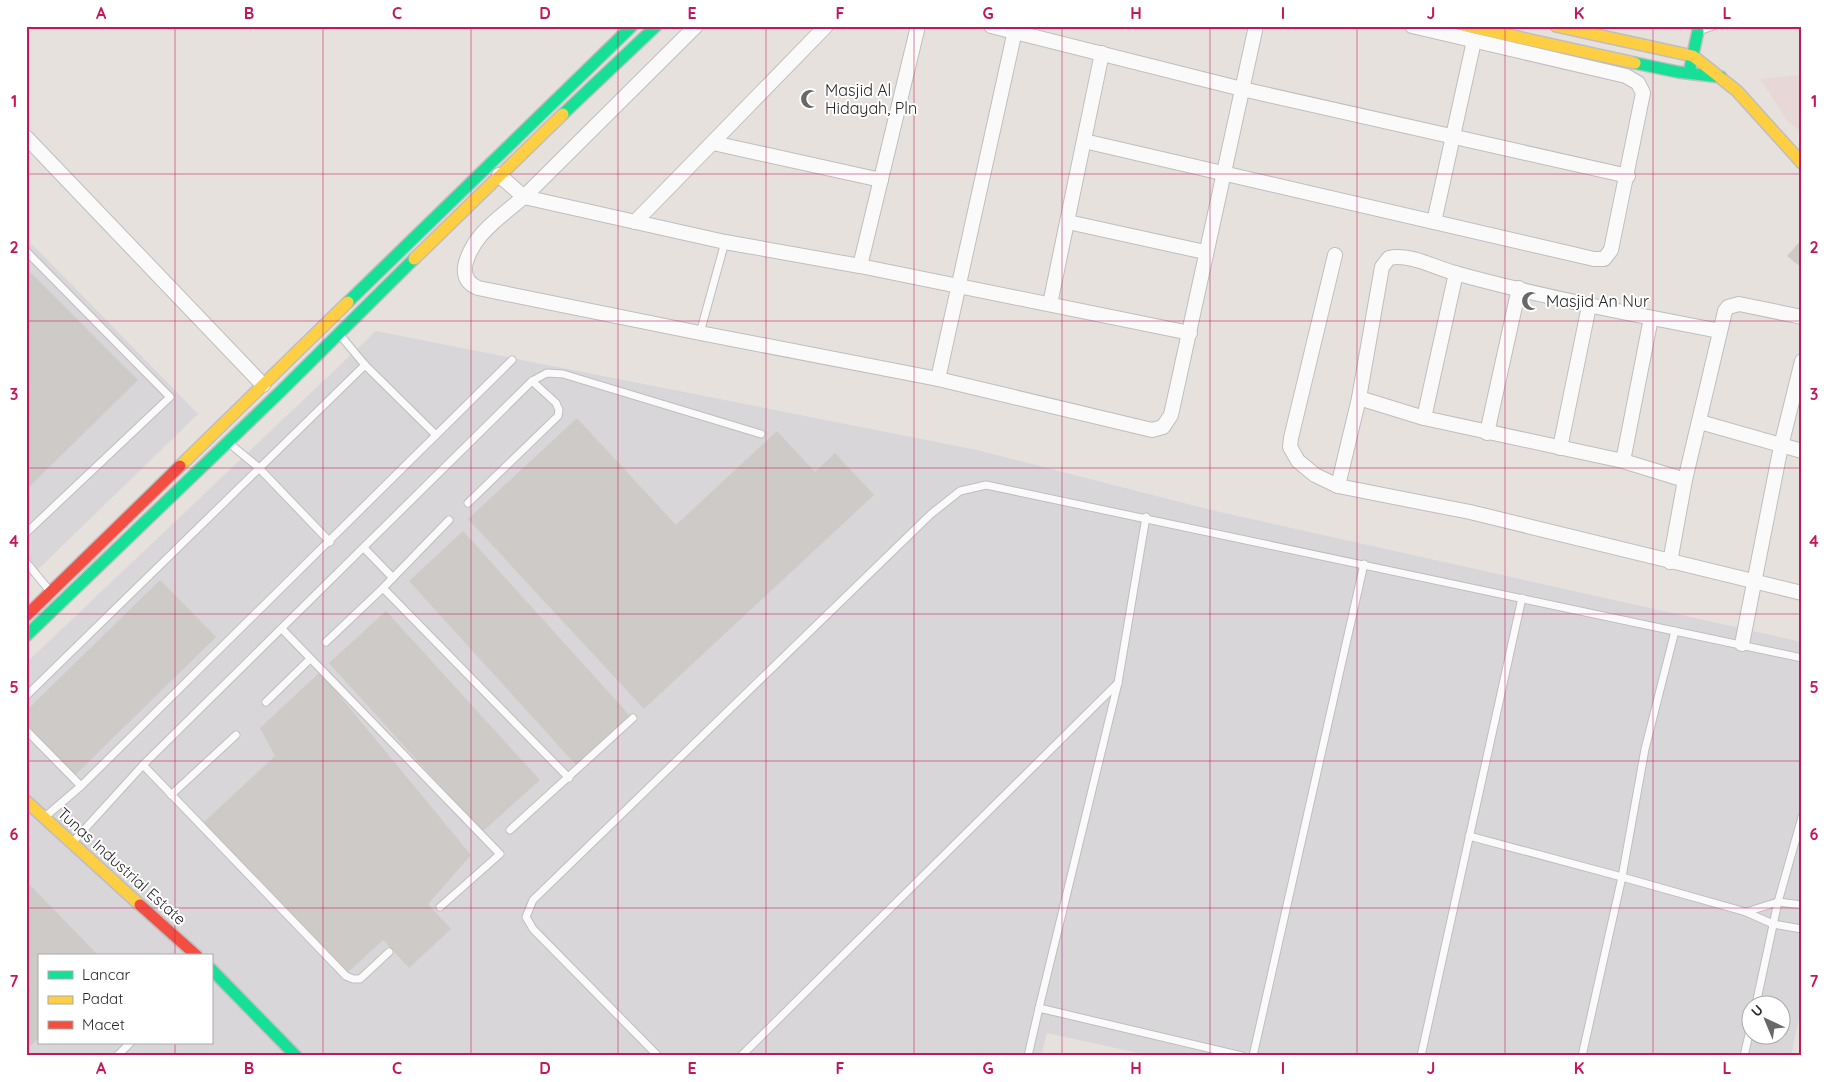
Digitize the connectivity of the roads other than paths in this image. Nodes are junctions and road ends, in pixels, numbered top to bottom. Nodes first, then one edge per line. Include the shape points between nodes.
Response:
1 (632, 26) edge
2 (656, 26) edge
3 (696, 26) edge
4 (826, 26) edge
5 (918, 26) edge
6 (991, 26) edge
7 (1256, 26) edge
8 (1412, 26) edge
9 (1556, 26) edge
10 (1713, 26) edge
11 (1016, 28) edge
12 (1698, 29) edge
13 (1473, 32) edge
14 (1102, 54) junction
15 (1693, 56) junction
16 (1689, 74) junction
17 (1721, 77) junction
18 (1242, 89) junction
19 (564, 93) junction
20 (574, 104) junction
21 (26, 137) edge
22 (1451, 138) junction
23 (1084, 141) junction
24 (713, 143) junction
25 (1802, 163) edge
26 (1225, 173) junction
27 (499, 175) junction
28 (1628, 176) junction
29 (881, 180) junction
30 (524, 198) junction
31 (635, 222) junction
32 (1068, 222) junction
33 (1434, 222) junction
34 (725, 242) junction
35 (26, 251) edge
36 (1205, 252) junction
37 (1335, 255) dead end
38 (860, 266) junction
39 (1456, 274) junction
40 (958, 286) junction
41 (1518, 288) junction
42 (1050, 304) junction
43 (1589, 306) junction
44 (1802, 317) edge
45 (1651, 318) junction
46 (1720, 331) junction
47 (339, 332) junction
48 (700, 333) junction
49 (1190, 333) junction
50 (512, 360) dead end
51 (1802, 361) edge
52 (364, 365) junction
53 (938, 379) junction
54 (532, 380) junction
55 (263, 385) junction
56 (1359, 398) junction
57 (1424, 418) junction
58 (1700, 422) junction
59 (1488, 433) junction
60 (761, 434) dead end
61 (436, 435) junction
62 (228, 441) junction
63 (1781, 446) junction
64 (1560, 448) junction
65 (1802, 451) edge
66 (1623, 461) junction
67 (258, 467) junction
68 (1685, 480) junction
69 (1338, 486) junction
70 (468, 502) dead end
71 (1146, 518) junction
72 (449, 520) dead end
73 (26, 533) edge
74 (330, 542) junction
75 (364, 549) junction
76 (26, 562) edge
77 (1670, 562) junction
78 (1364, 564) junction
79 (393, 578) junction
80 (1756, 582) junction
81 (383, 588) junction
82 (51, 592) junction
83 (1802, 593) edge
84 (1522, 598) junction
85 (26, 616) edge
86 (282, 629) junction
87 (1675, 631) junction
88 (26, 636) edge
89 (326, 642) dead end
90 (1742, 644) junction
91 (1802, 658) edge
92 (310, 659) junction
93 (1118, 683) junction
94 (26, 696) edge
95 (266, 702) dead end
96 (633, 718) dead end
97 (26, 730) edge
98 (236, 735) dead end
99 (144, 765) junction
100 (569, 778) junction
101 (81, 786) junction
102 (171, 795) junction
103 (26, 801) edge
104 (1802, 817) edge
105 (44, 818) junction
106 (510, 830) dead end
107 (1469, 836) junction
108 (72, 843) junction
109 (1622, 877) junction
110 (1778, 902) junction
111 (1802, 905) edge
112 (440, 907) dead end
113 (1746, 912) junction
114 (1773, 924) junction
115 (1802, 929) edge
116 (389, 952) dead end
117 (195, 954) edge
118 (212, 970) edge
119 (1758, 994) edge
120 (1039, 1008) junction
121 (129, 1044) edge
122 (117, 1056) edge
123 (296, 1056) edge
124 (658, 1056) edge
125 (741, 1056) edge
126 (1028, 1056) edge
127 (1242, 1056) edge
128 (1254, 1056) edge
129 (1421, 1056) edge
130 (1582, 1056) edge

1 - 19 main road
2 - 20 main road
3 - 30 street
4 - 24 street
5 - 29 street
6 - 11 street
7 - 18 street
8 - 13 street
9 - 15 main road via 1634,38
10 - 12 lane
11 - 14 street
11 - 40 street
12 - 15 main road
13 - 16 main road
13 - 22 street
13 - 28 street via 1626,76 1638,83 1644,93
14 - 18 street
14 - 23 street
15 - 16 main road
15 - 17 main road
16 - 17 main road
17 - 25 main road
18 - 22 street
18 - 26 street
19 - 20 main road
19 - 55 main road
20 - 27 main road
21 - 55 street
22 - 28 street
22 - 33 street
23 - 26 street
23 - 32 street
24 - 29 street
24 - 31 street
26 - 33 street
26 - 36 street
27 - 30 street
27 - 47 main road
28 - 33 street via 1611,250 1604,259
29 - 38 street
30 - 31 street
30 - 48 street via 484,233 471,249 464,272 472,285
31 - 34 street
32 - 36 street
32 - 42 street
34 - 38 street
34 - 48 lane
35 - 73 lane via 170,397
36 - 49 street
37 - 69 street via 1290,447 1292,454 1305,467
38 - 40 street
39 - 41 street
39 - 56 street via 1400,257 1389,258 1382,267
39 - 57 street
40 - 42 street
40 - 53 street
41 - 43 street
41 - 59 street
42 - 49 street
43 - 45 street
43 - 64 street
44 - 46 street via 1739,304 1728,307
45 - 46 street
45 - 66 street
46 - 58 street
47 - 52 lane
47 - 62 main road
48 - 53 street
49 - 53 street via 1171,415 1158,429
50 - 61 lane
51 - 63 street
52 - 61 lane
52 - 67 lane
54 - 60 lane via 547,373 563,374
54 - 70 lane via 556,403 558,416
54 - 75 lane
55 - 82 main road
56 - 57 street
56 - 69 street
57 - 59 street
58 - 63 street
58 - 68 street
59 - 64 street
61 - 74 lane
62 - 67 lane
62 - 88 main road
63 - 65 street
63 - 80 street
64 - 66 street
66 - 68 street
67 - 74 lane
67 - 94 lane
68 - 77 street
69 - 77 street via 1470,512
71 - 78 lane
71 - 93 lane
71 - 124 lane via 986,485 960,491 931,514 533,900 526,917 533,929
72 - 79 lane
74 - 101 lane
75 - 79 lane
75 - 86 lane
76 - 82 lane
77 - 80 street
78 - 84 lane
78 - 128 lane
79 - 81 lane
80 - 83 street
80 - 90 street
81 - 89 lane
81 - 100 lane
82 - 85 main road
84 - 87 lane
84 - 107 lane
86 - 92 lane
86 - 99 lane
87 - 90 lane
87 - 109 lane via 1645,749
90 - 91 lane
92 - 95 lane
92 - 112 lane via 500,854
93 - 120 lane
93 - 125 lane
96 - 100 lane
97 - 101 lane
98 - 102 lane
99 - 102 lane
99 - 108 lane
100 - 106 lane
101 - 105 lane
102 - 116 lane via 349,978 357,980 363,977
103 - 105 main road, Tunas Industrial Estate
104 - 110 lane
105 - 108 main road, Tunas Industrial Estate
107 - 109 lane
107 - 129 lane
108 - 117 main road, Tunas Industrial Estate
109 - 113 lane
109 - 130 lane
110 - 111 lane
110 - 113 lane
110 - 114 lane
113 - 114 lane
114 - 115 lane
114 - 119 lane
118 - 123 main road
120 - 126 lane
120 - 127 lane
121 - 122 lane

